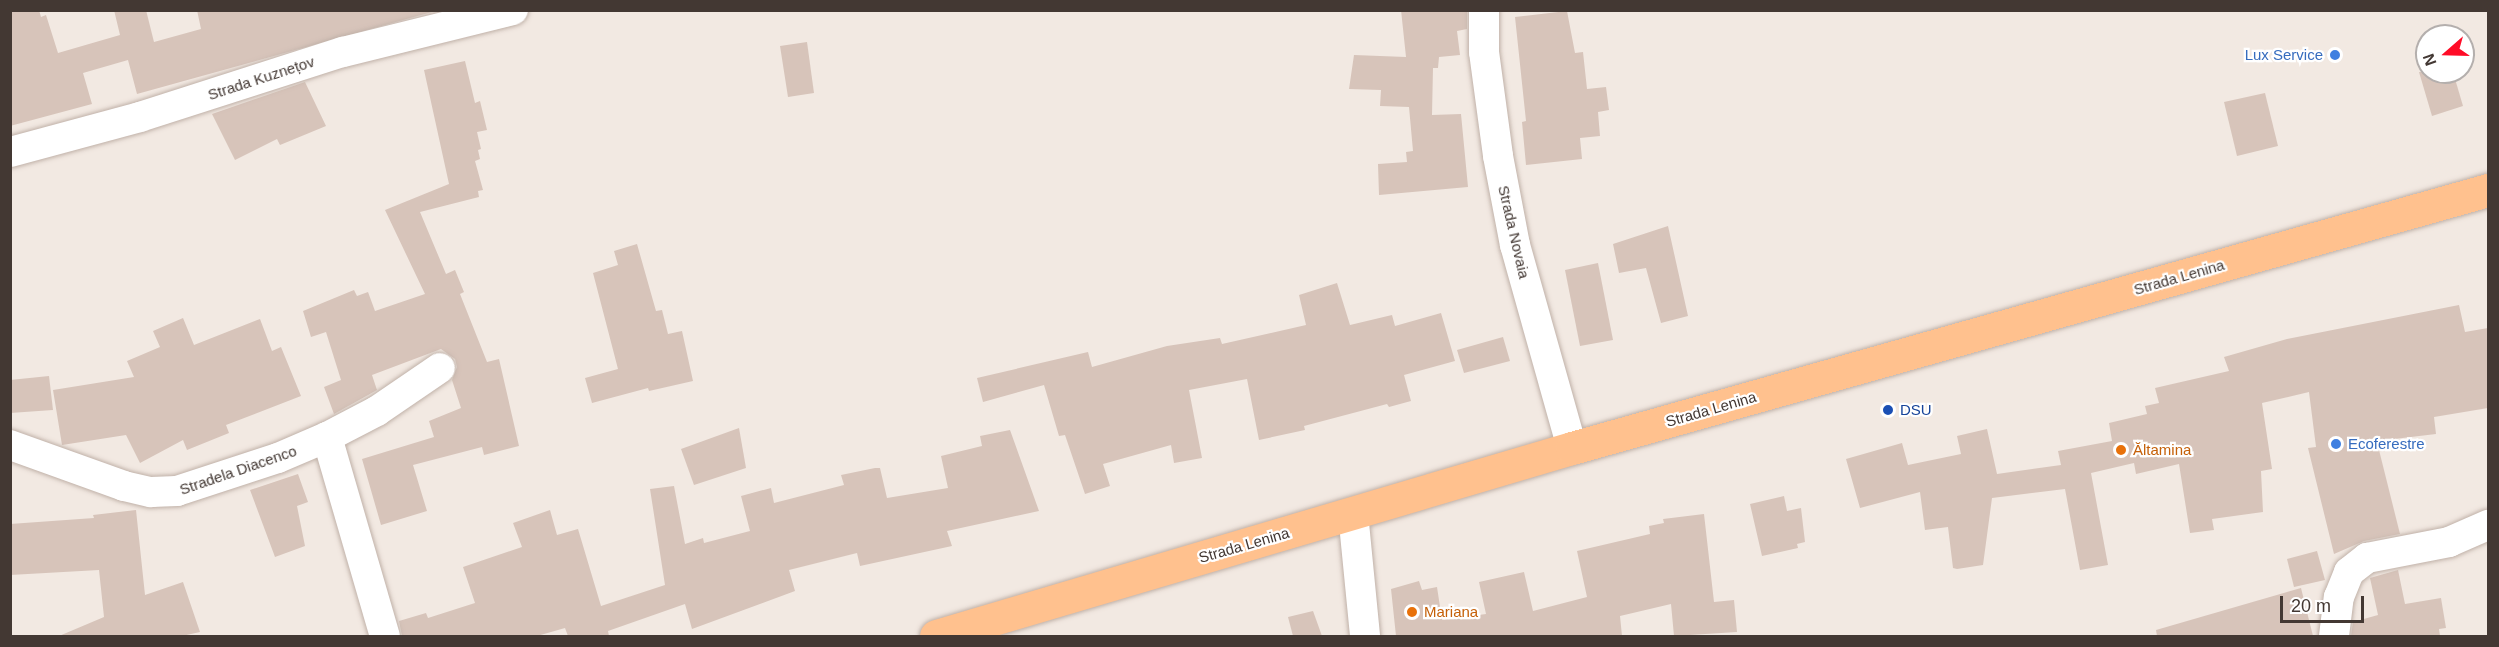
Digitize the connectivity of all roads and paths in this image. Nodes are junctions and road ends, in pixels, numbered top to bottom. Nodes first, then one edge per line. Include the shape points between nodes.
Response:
1 (513, 10) edge
2 (1484, 10) edge
3 (10, 152) edge
4 (2488, 190) edge
5 (440, 368) dead end
6 (327, 437) junction
7 (10, 445) edge
8 (1572, 448) junction
9 (1353, 513) junction
10 (2488, 525) edge
11 (385, 636) edge
12 (936, 636) edge
13 (1365, 636) edge
14 (2334, 636) edge

1 - 3 street, Strada Kuznețov via 344,52 140,117
2 - 8 street, Strada Novaia via 1484,52 1515,245
4 - 8 main road, Strada Lenina
5 - 6 street, Stradela Diacenco via 377,411
6 - 7 street, Stradela Diacenco via 278,458 177,491 151,492
6 - 11 street
8 - 9 main road, Strada Lenina
9 - 12 main road, Strada Lenina
9 - 13 street
10 - 14 street via 2449,542 2367,558 2349,572 2338,597

